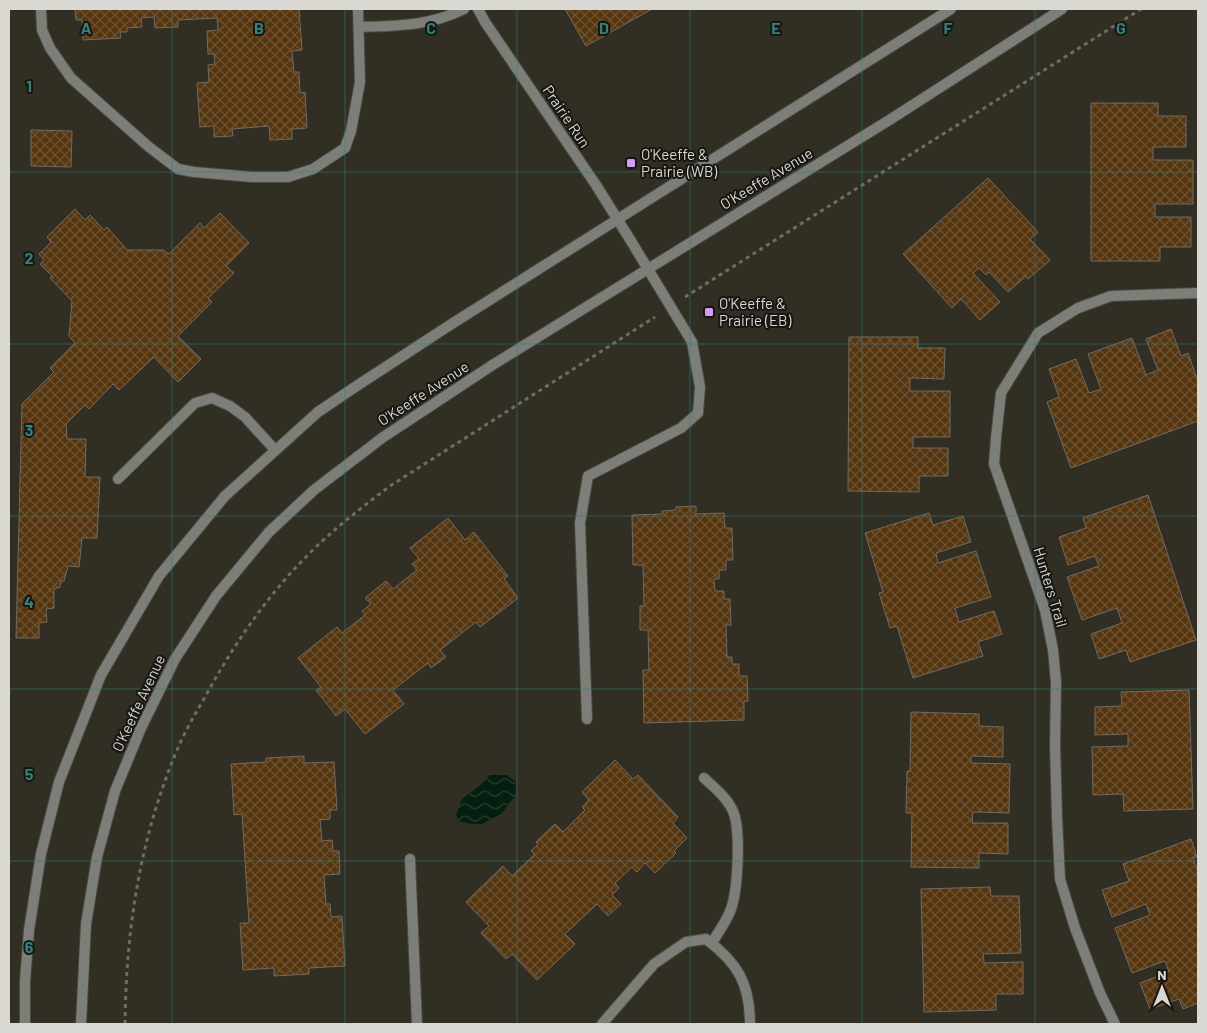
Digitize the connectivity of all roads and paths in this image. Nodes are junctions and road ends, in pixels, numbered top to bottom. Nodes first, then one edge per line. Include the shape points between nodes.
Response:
1 (41, 9) edge
2 (358, 9) edge
3 (464, 9) edge
4 (478, 9) edge
5 (951, 9) edge
6 (1062, 9) edge
7 (1141, 9) edge
8 (359, 27) junction
9 (617, 220) junction
10 (646, 269) junction
11 (1198, 293) edge
12 (670, 307) junction
13 (275, 450) junction
14 (118, 479) dead end
15 (587, 719) dead end
16 (704, 778) dead end
17 (410, 859) dead end
18 (712, 943) junction
19 (25, 1024) edge
20 (81, 1024) edge
21 (125, 1024) edge
22 (417, 1024) edge
23 (602, 1024) edge
24 (750, 1024) edge
25 (1115, 1024) edge

1 - 8 street via 42,30 50,48 72,78 149,147 178,169 252,177 288,177 313,169 345,148 360,82
2 - 8 street
3 - 8 street via 438,20 410,26
4 - 9 street, Prairie Run
5 - 9 street
6 - 10 street, O'Keeffe Avenue via 891,119
7 - 12 path
9 - 10 street, Prairie Run
9 - 13 street via 325,407
10 - 12 street, Prairie Run
10 - 20 street, O'Keeffe Avenue via 382,438 314,490 269,532 216,596 175,659 141,728 116,791 97,858 86,924
11 - 25 street, Hunters Trail via 1111,296 1078,308 1038,333 1001,393 994,464 1045,610 1053,650 1060,879 1075,928
12 - 15 street, Prairie Run via 692,342 700,387 698,413 681,428 588,476 580,523
12 - 21 path via 390,486 316,547 261,610 233,649 182,739 150,824 130,930
13 - 14 street via 245,417 212,398 195,403
13 - 19 street via 225,496 159,576 101,675 59,782 41,854 29,930
16 - 18 street via 723,796 735,816 737,851 731,910
17 - 22 street
18 - 23 street via 706,939 686,942 654,964
18 - 24 street via 733,962 748,991

